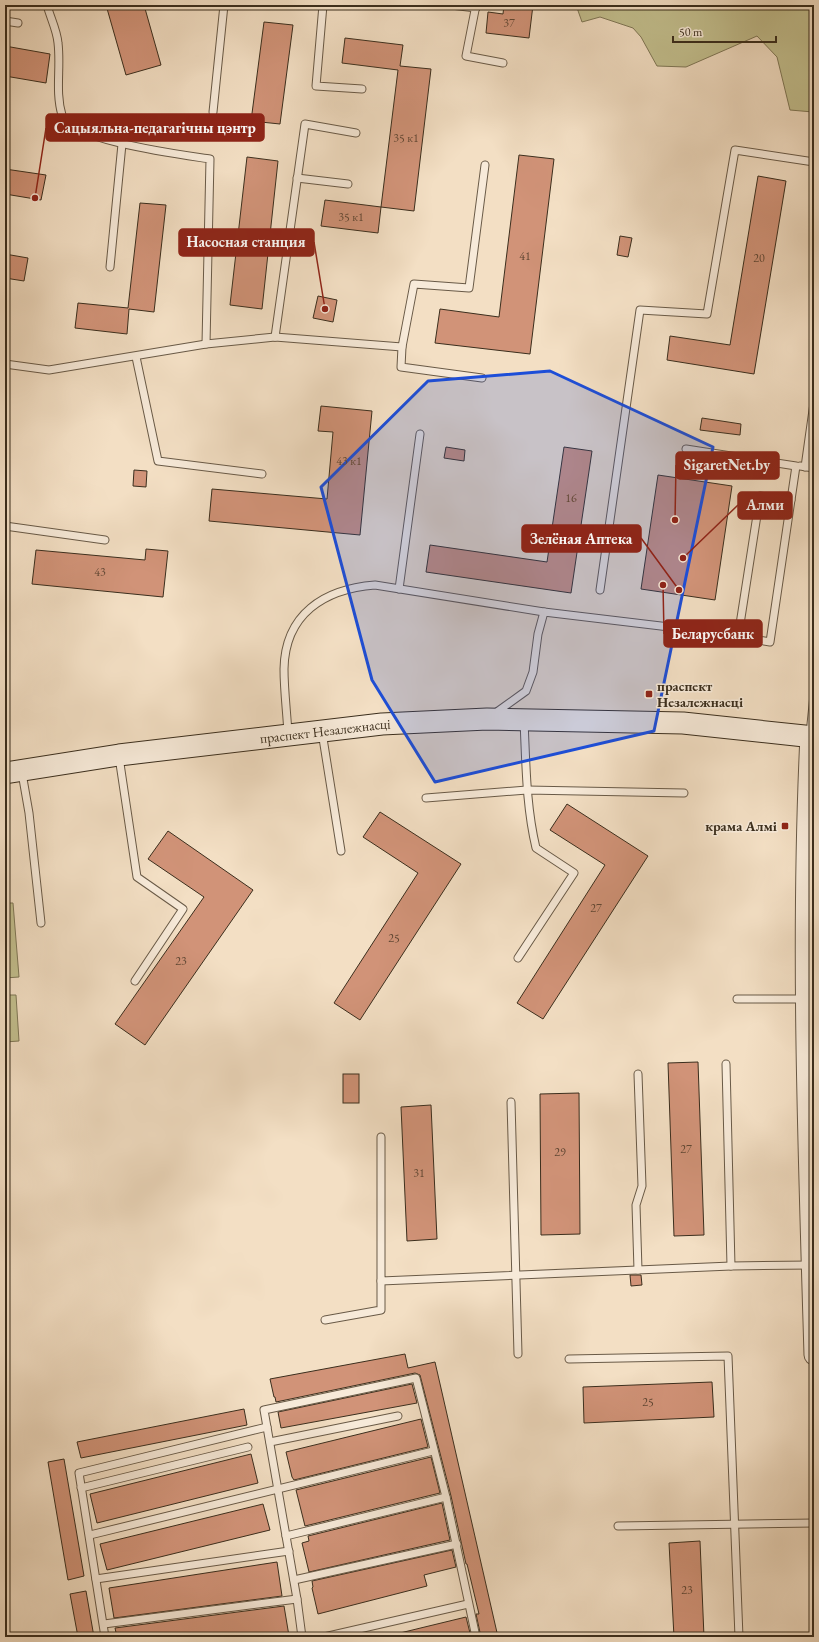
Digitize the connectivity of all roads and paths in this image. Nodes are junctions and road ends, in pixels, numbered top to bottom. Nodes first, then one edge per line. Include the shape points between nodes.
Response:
1 (47, 5) edge
2 (224, 5) edge
3 (323, 5) edge
4 (451, 5) edge
5 (476, 7) edge
6 (5, 21) edge
7 (18, 23) dead end
8 (503, 63) dead end
9 (362, 89) dead end
10 (213, 112) dead end
11 (356, 134) dead end
12 (122, 144) junction
13 (814, 162) edge
14 (484, 165) dead end
15 (297, 178) junction
16 (348, 184) dead end
17 (110, 267) dead end
18 (275, 337) junction
19 (206, 344) junction
20 (402, 347) junction
21 (136, 357) junction
22 (5, 364) edge
23 (482, 378) dead end
24 (814, 403) edge
25 (420, 434) dead end
26 (686, 449) dead end
27 (796, 466) junction
28 (805, 467) junction
29 (814, 468) edge
30 (262, 474) dead end
31 (791, 500) junction
32 (5, 526) edge
33 (105, 540) dead end
34 (399, 589) junction
35 (600, 590) dead end
36 (544, 612) junction
37 (738, 637) junction
38 (814, 695) edge
39 (487, 719) junction
40 (524, 720) junction
41 (322, 730) junction
42 (288, 734) junction
43 (812, 737) edge
44 (119, 755) junction
45 (14, 772) edge
46 (527, 790) junction
47 (684, 793) dead end
48 (426, 798) dead end
49 (341, 851) dead end
50 (41, 923) dead end
51 (518, 958) dead end
52 (135, 980) dead end
53 (737, 999) dead end
54 (805, 999) junction
55 (726, 1064) dead end
56 (638, 1074) dead end
57 (511, 1102) dead end
58 (381, 1137) dead end
59 (812, 1265) junction
60 (731, 1266) junction
61 (638, 1270) junction
62 (516, 1275) junction
63 (381, 1281) junction
64 (325, 1320) dead end
65 (518, 1354) dead end
66 (814, 1355) edge
67 (569, 1359) dead end
68 (398, 1416) dead end
69 (267, 1427) junction
70 (270, 1442) junction
71 (248, 1447) dead end
72 (433, 1451) junction
73 (82, 1488) junction
74 (278, 1488) junction
75 (446, 1497) junction
76 (814, 1523) edge
77 (735, 1525) junction
78 (618, 1526) dead end
79 (90, 1535) junction
80 (286, 1536) junction
81 (457, 1544) junction
82 (288, 1550) junction
83 (96, 1579) junction
84 (294, 1580) junction
85 (297, 1599) junction
86 (468, 1604) junction
87 (104, 1624) junction
88 (105, 1637) edge
89 (302, 1637) edge
90 (324, 1637) edge
91 (476, 1637) edge
92 (739, 1637) edge

1 - 12 lane via 58,42 58,82 62,117 74,129
2 - 10 lane
3 - 9 lane via 316,86
4 - 5 lane
5 - 8 lane via 466,56
6 - 7 lane
11 - 15 lane via 305,124
12 - 17 lane
12 - 19 lane via 210,159
13 - 35 lane via 735,150 707,314 640,310
14 - 20 lane via 469,288 414,284
15 - 16 lane
15 - 18 lane
18 - 19 lane
18 - 20 lane
19 - 21 lane
20 - 23 lane via 401,368
21 - 22 lane via 48,370
21 - 30 lane via 158,461
24 - 28 lane
25 - 34 lane
26 - 27 lane
27 - 28 lane
27 - 31 lane
28 - 29 lane
31 - 37 lane via 760,496
31 - 37 lane via 770,642
32 - 33 lane
34 - 36 lane
34 - 42 lane via 375,585 355,587 318,601 300,619 288,643 284,669
36 - 37 lane
36 - 39 lane via 533,672 526,691
38 - 43 lane
39 - 40 main road, праспект Незалежнасці
39 - 41 main road, праспект Незалежнасці
40 - 43 main road, праспект Незалежнасці via 682,723
40 - 46 lane
41 - 42 main road, праспект Незалежнасці
41 - 49 lane
42 - 44 main road, праспект Незалежнасці
43 - 54 street via 806,829
44 - 45 main road, праспект Незалежнасці
44 - 52 lane via 137,877 183,909
45 - 50 lane via 29,813
46 - 47 lane
46 - 48 lane
46 - 51 lane via 536,848 574,873
53 - 54 lane
54 - 59 street
55 - 60 lane
56 - 61 lane via 642,1186 636,1206
57 - 62 lane
58 - 63 lane
59 - 60 lane
59 - 66 street
60 - 61 lane
61 - 62 lane
62 - 63 lane
62 - 65 lane
63 - 64 lane via 381,1310
67 - 77 lane via 728,1356
68 - 70 lane
69 - 70 lane
69 - 72 lane via 264,1410 416,1378
69 - 73 lane via 79,1473
70 - 74 lane
71 - 73 lane
72 - 74 lane
72 - 75 lane
73 - 79 lane
74 - 79 lane
74 - 80 lane
75 - 80 lane
75 - 81 lane
76 - 77 lane
77 - 78 lane
77 - 92 lane
79 - 83 lane
80 - 82 lane
81 - 84 lane
81 - 86 lane
82 - 83 lane
82 - 84 lane
83 - 87 lane
84 - 85 lane
85 - 87 lane
85 - 89 lane
86 - 90 lane
86 - 91 lane
87 - 88 lane

